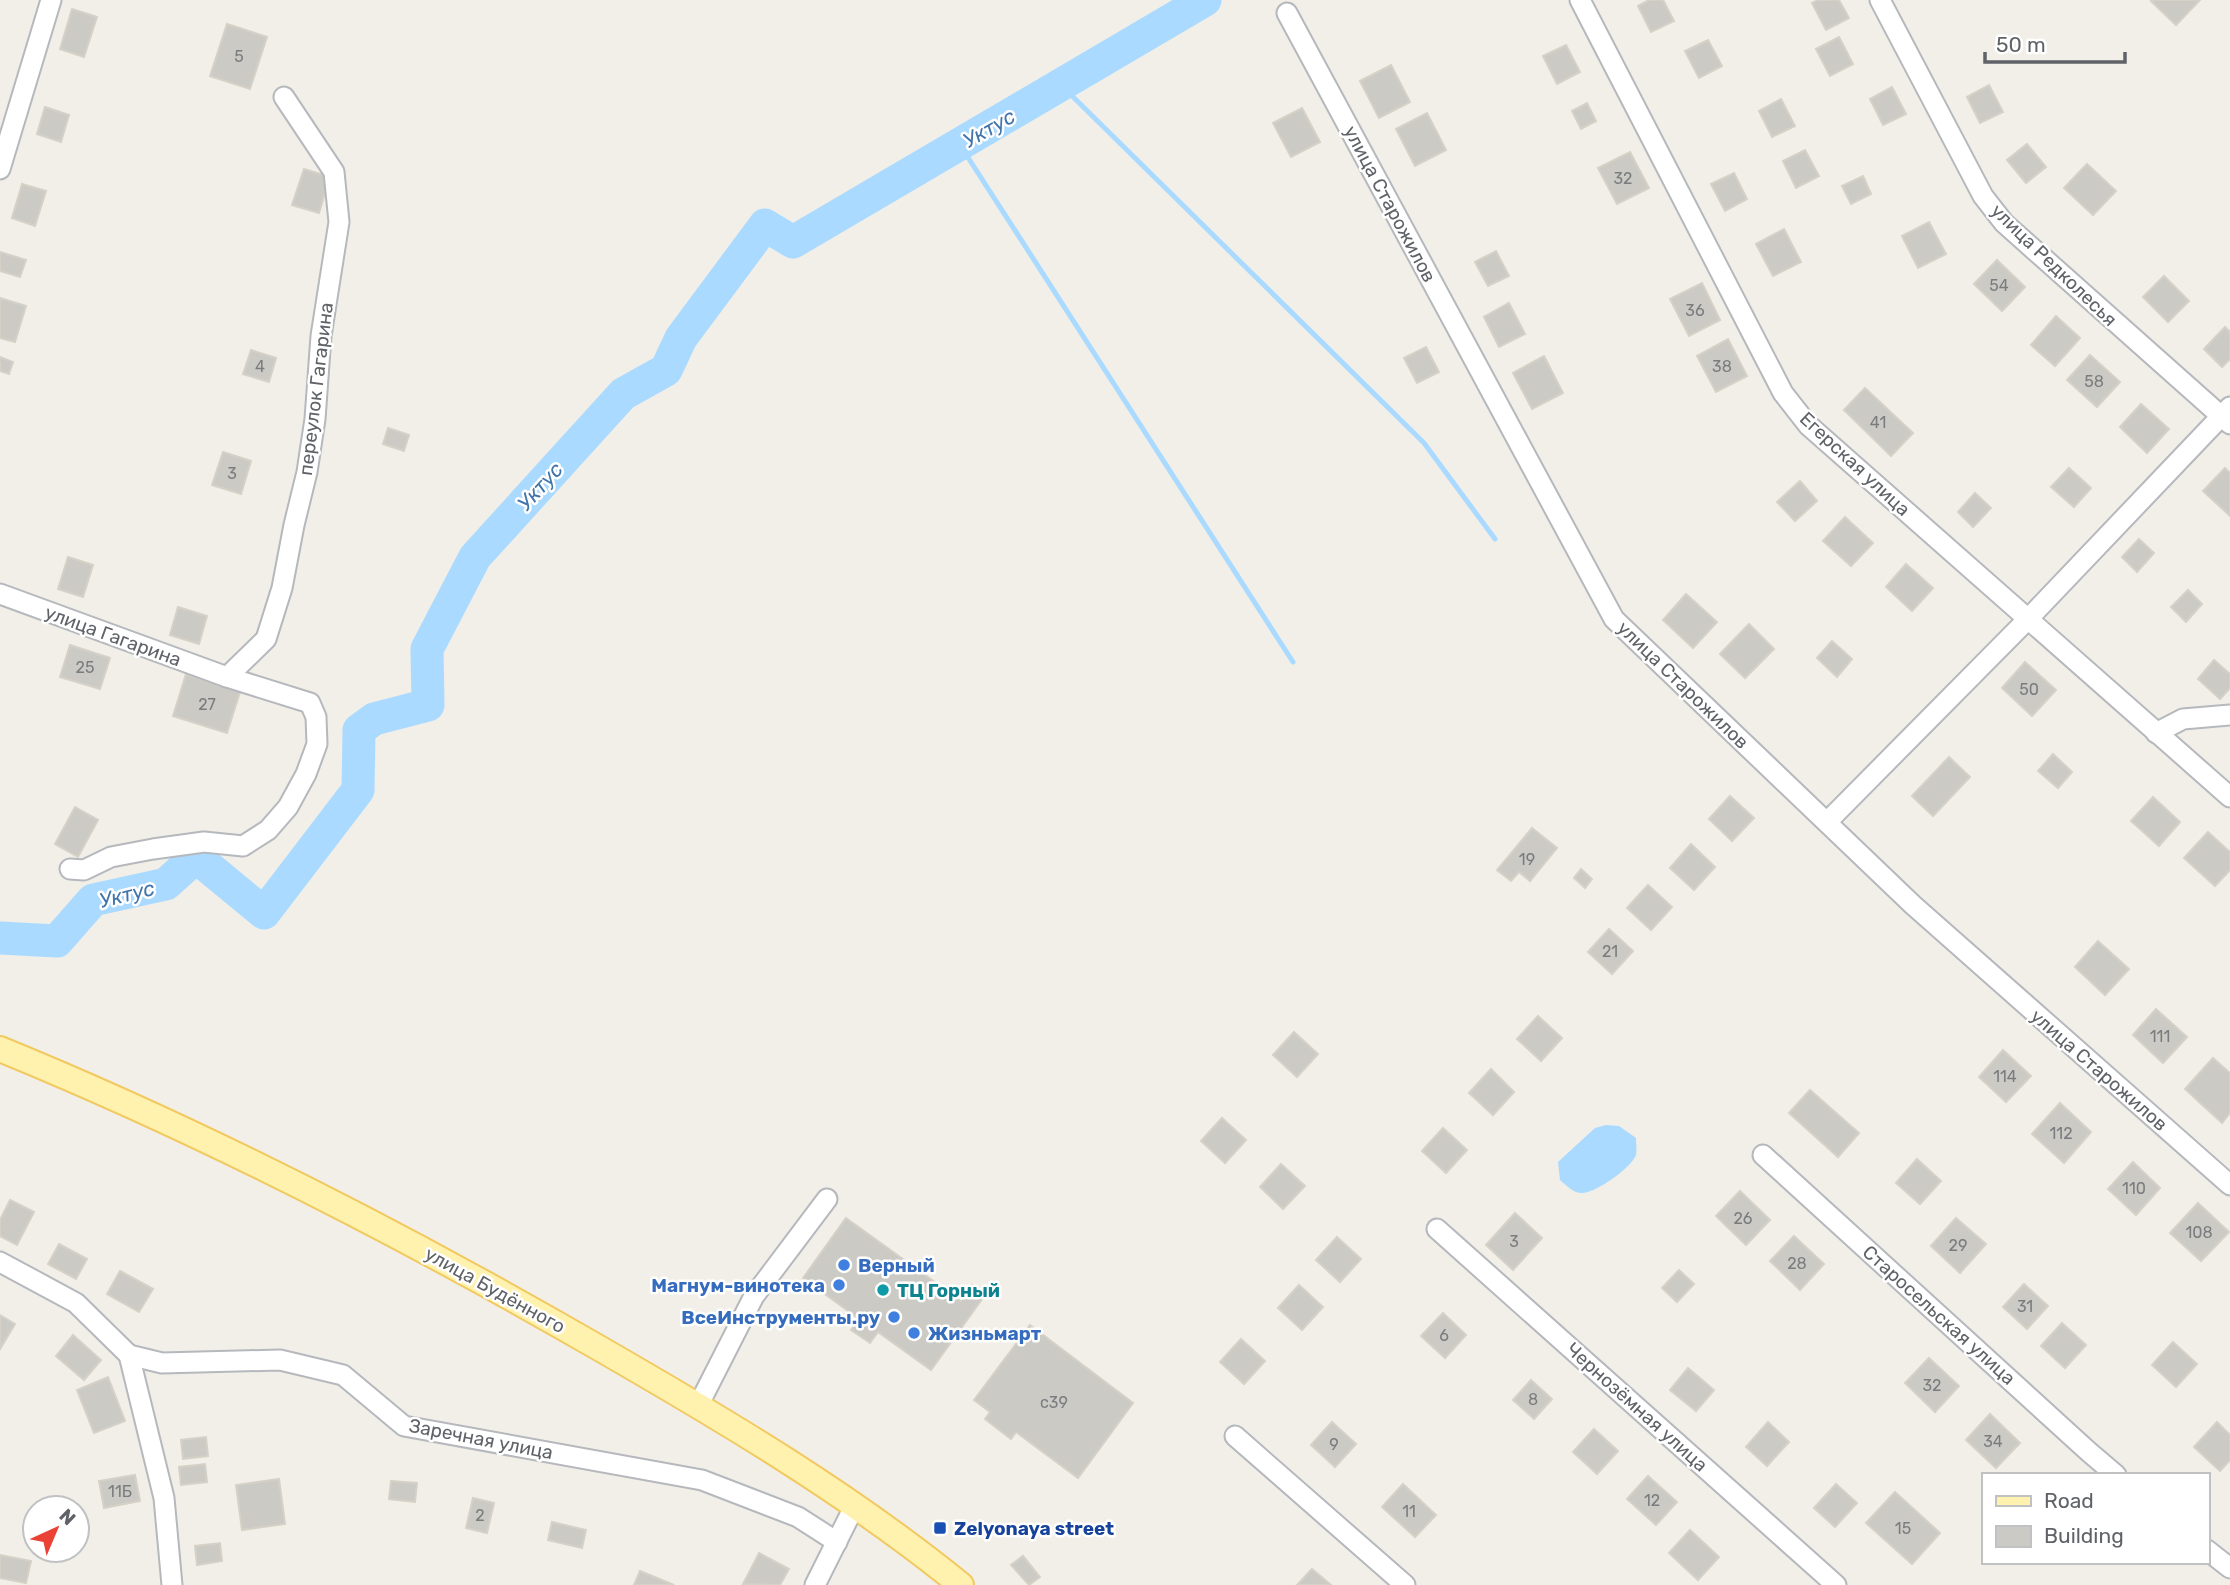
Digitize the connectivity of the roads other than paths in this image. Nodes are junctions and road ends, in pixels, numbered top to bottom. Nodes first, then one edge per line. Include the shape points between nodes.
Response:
1 (51, 0) edge
2 (1580, 0) edge
3 (1880, 0) edge
4 (1287, 13) dead end
5 (284, 97) dead end
6 (3, 147) edge
7 (0, 169) edge
8 (2227, 416) edge
9 (0, 594) edge
10 (2028, 620) junction
11 (227, 677) junction
12 (2230, 715) edge
13 (2156, 733) junction
14 (2230, 797) edge
15 (1827, 822) junction
16 (70, 869) dead end
17 (0, 1049) edge
18 (1763, 1155) dead end
19 (2230, 1185) edge
20 (827, 1199) dead end
21 (1437, 1230) dead end
22 (0, 1262) edge
23 (129, 1355) junction
24 (698, 1406) junction
25 (1235, 1436) dead end
26 (2114, 1473) edge
27 (855, 1505) junction
28 (837, 1542) junction
29 (2209, 1551) edge
30 (2230, 1568) edge
31 (172, 1585) edge
32 (815, 1585) edge
33 (961, 1585) edge
34 (1405, 1585) edge
35 (1836, 1585) edge

1 - 6 street
2 - 10 street, Егерская улица via 1783,393 1808,425
3 - 8 street, улица Редколесья via 1983,196 2004,223
4 - 15 street, улица Старожилов via 1614,619
5 - 11 street, переулок Гагарина via 334,172 339,222 307,472 282,588 266,639
6 - 7 street
8 - 10 street
9 - 11 street, улица Гагарина
10 - 13 street, Егерская улица
10 - 15 street
11 - 16 street, улица Гагарина via 310,703 316,717 317,744 288,807 268,830 243,846 204,842 111,857 84,870
12 - 13 street via 2183,719
13 - 14 street, Егерская улица
15 - 19 street, улица Старожилов via 1913,905
17 - 24 main road, улица Будённого via 227,1148 501,1292
18 - 26 street, Старосельская улица
20 - 24 street via 754,1296
21 - 35 street, Чернозёмная улица
22 - 23 street via 76,1303
23 - 28 street, Заречная улица via 162,1363 280,1360 343,1375 404,1426 702,1480 798,1517
23 - 31 street via 164,1498
24 - 27 main road, улица Будённого
25 - 34 street
27 - 28 street
27 - 33 main road, улица Будённого
28 - 32 street
29 - 30 street

